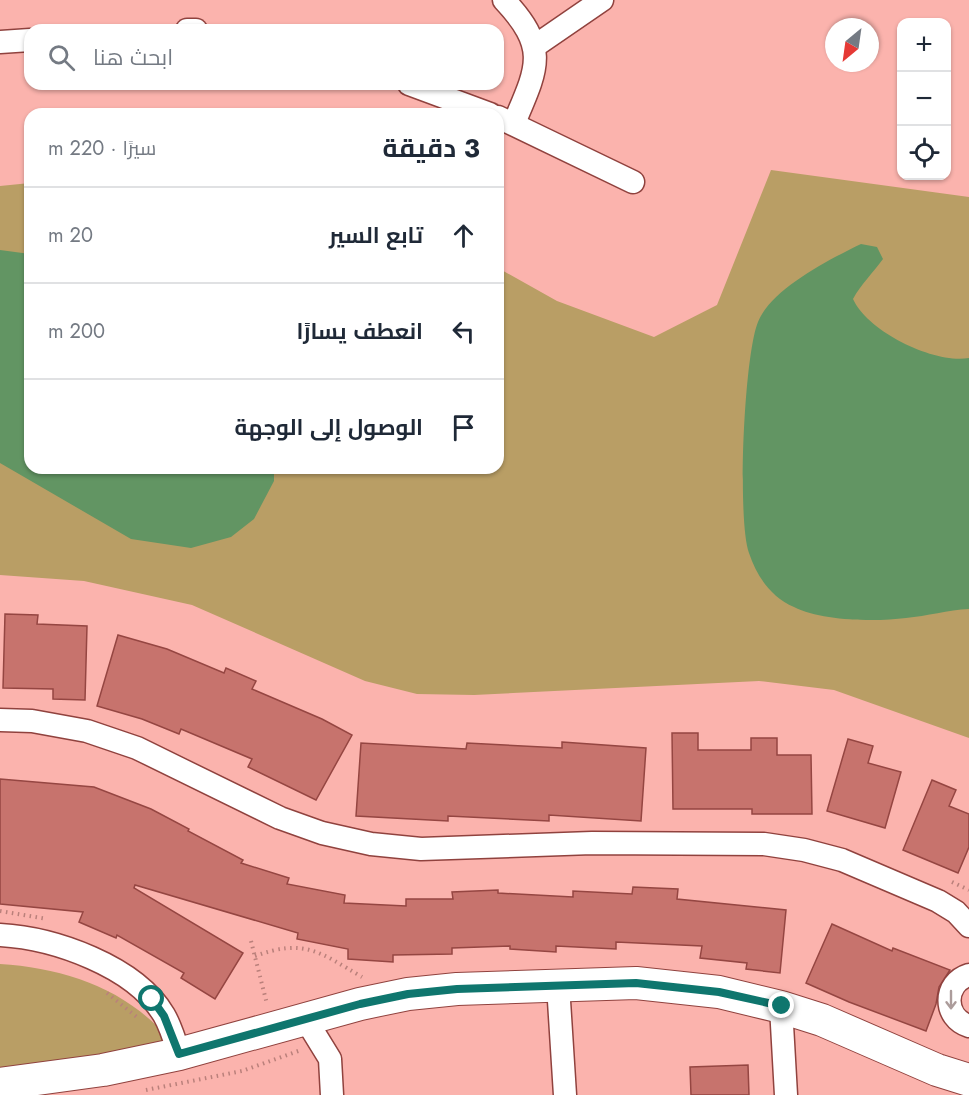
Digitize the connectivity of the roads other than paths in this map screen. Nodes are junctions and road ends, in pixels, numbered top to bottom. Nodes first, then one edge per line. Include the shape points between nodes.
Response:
1 (504, 0) edge
2 (602, 0) edge
3 (24, 40) edge
4 (0, 42) edge
5 (535, 46) junction
6 (426, 90) edge
7 (474, 108) edge
8 (506, 120) edge
9 (633, 182) dead end
10 (0, 720) edge
11 (969, 926) edge
12 (0, 935) edge
13 (969, 975) edge
14 (558, 985) junction
15 (782, 1006) junction
16 (969, 1026) edge
17 (313, 1032) junction
18 (179, 1054) junction
19 (969, 1080) edge
20 (0, 1084) edge
21 (332, 1095) edge
22 (565, 1095) edge
23 (786, 1095) edge

1 - 5 street via 528,28
2 - 5 street
3 - 4 street
5 - 8 street via 536,66 531,85
6 - 7 street
8 - 9 street
10 - 11 street via 32,721 87,731 147,753 280,818 371,844 421,849 592,843 764,844 842,860 938,901
12 - 18 street via 44,942 116,971 152,999 164,1016
13 -> 16 street via 952,988 949,1005 958,1020
14 - 15 street via 636,983 687,987
14 - 17 street via 408,994
14 - 22 street
15 - 19 street
15 - 23 street
17 - 18 street
17 - 21 street via 330,1059
18 - 20 street via 104,1070

